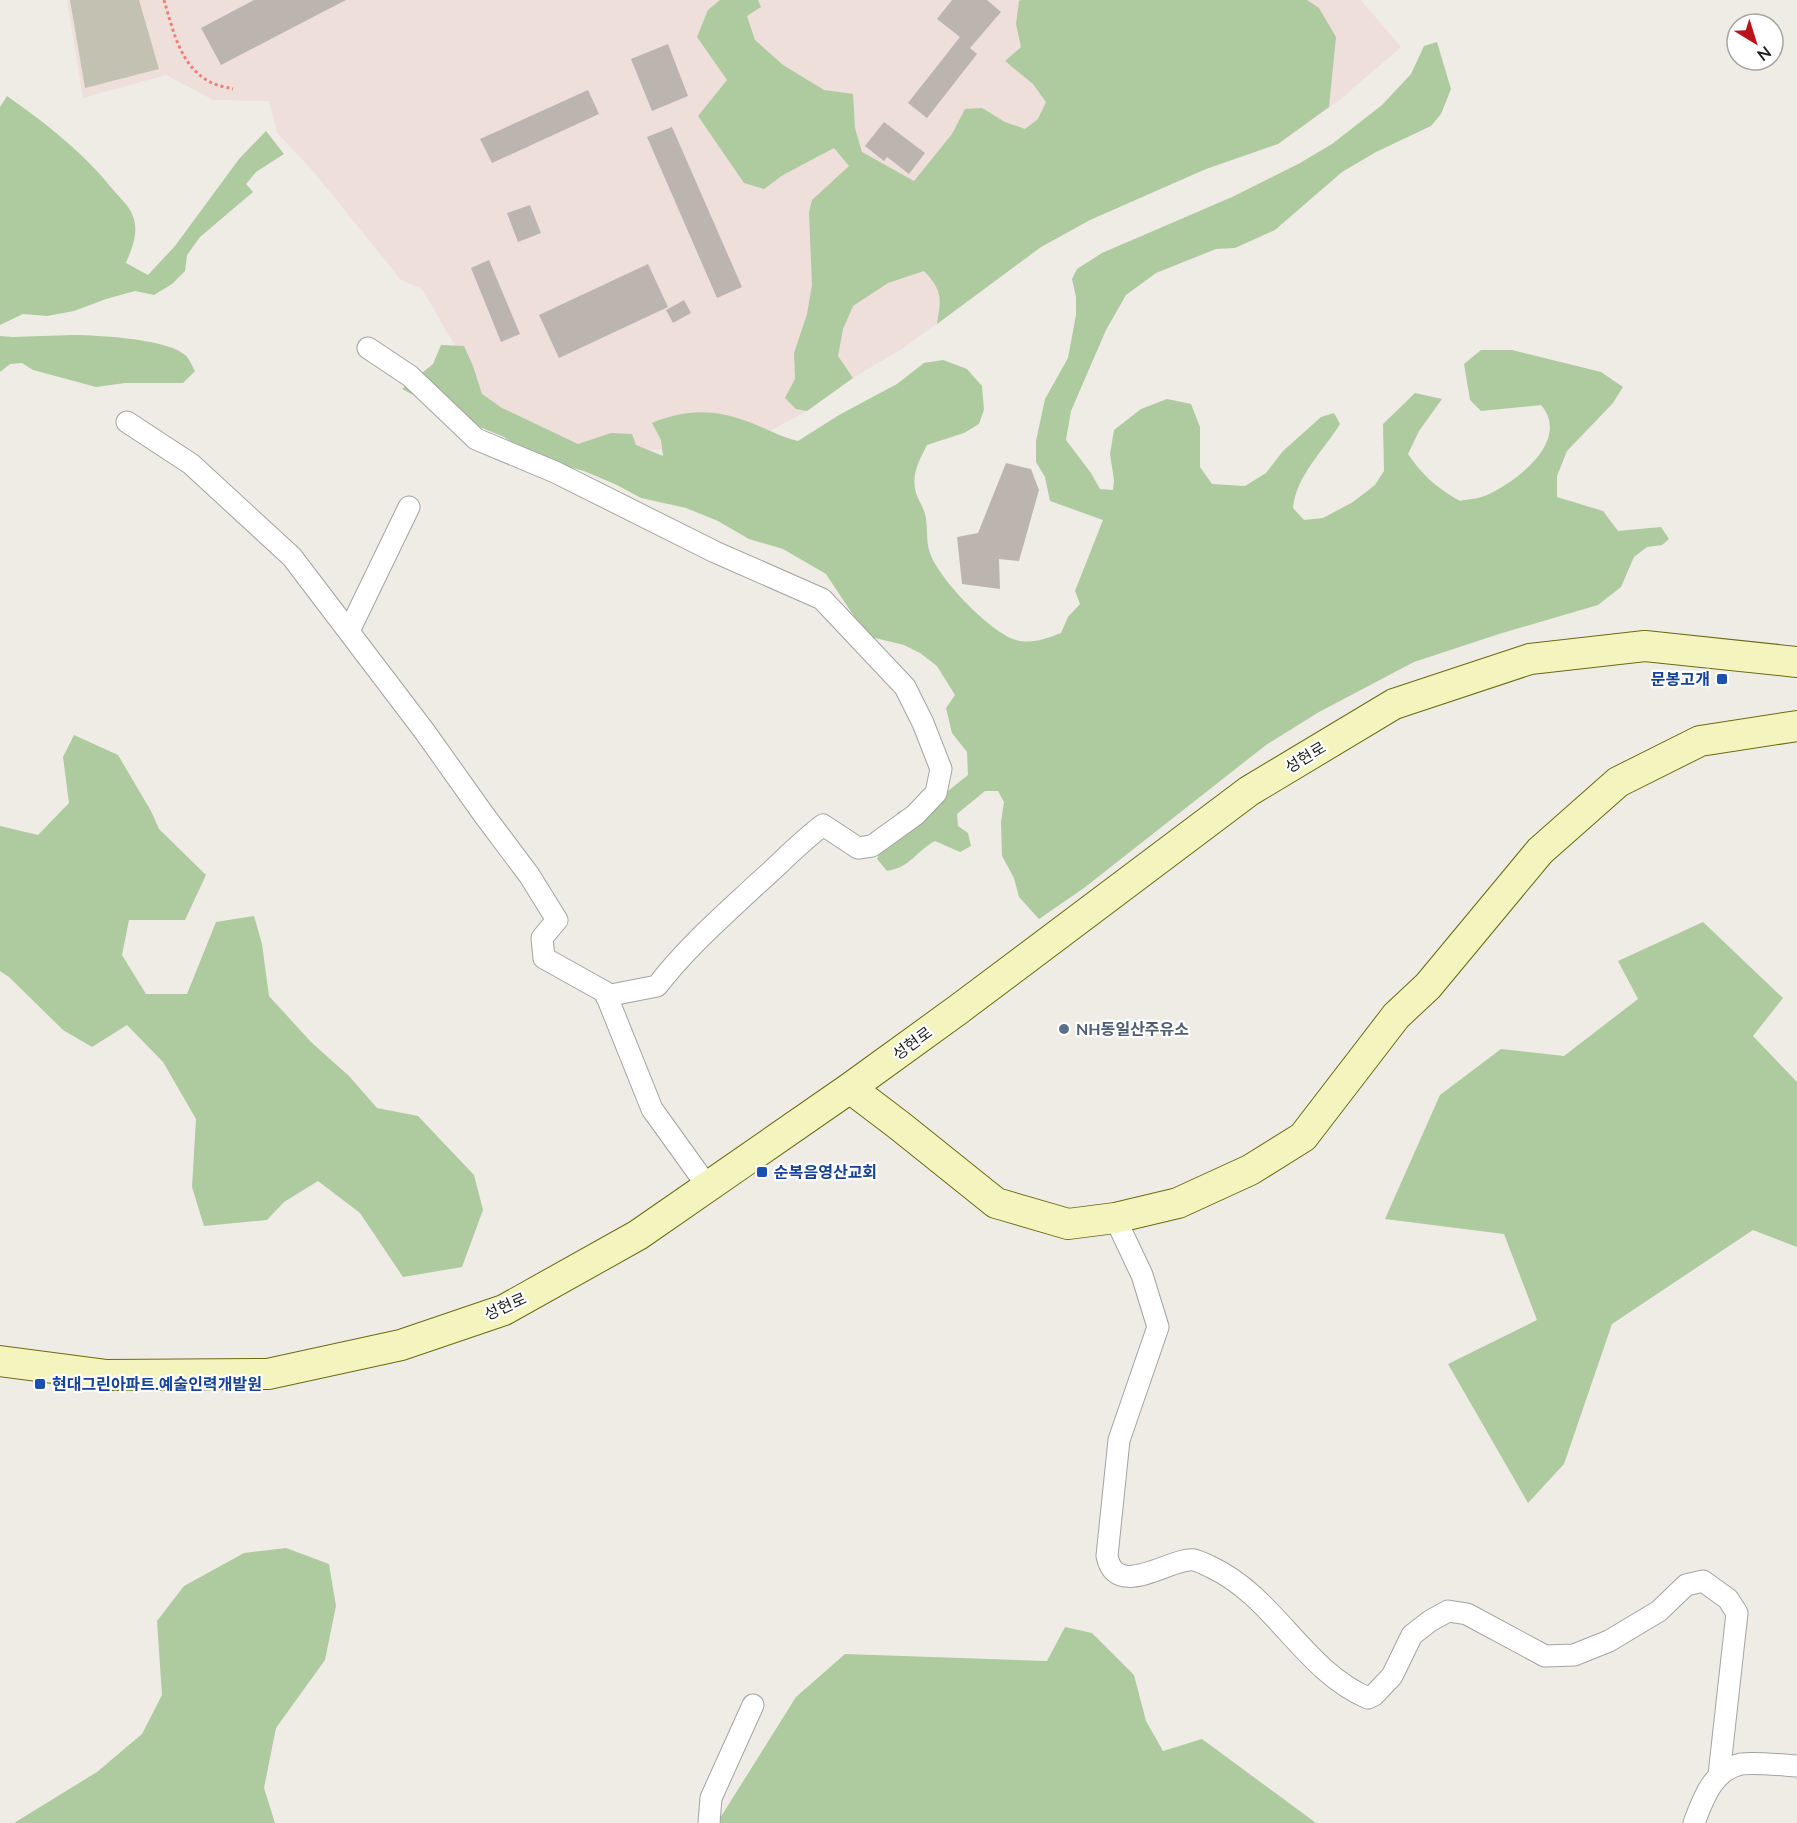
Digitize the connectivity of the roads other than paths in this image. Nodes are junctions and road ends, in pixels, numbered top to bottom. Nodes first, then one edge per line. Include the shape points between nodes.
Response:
1 (368, 348) dead end
2 (127, 422) dead end
3 (409, 507) dead end
4 (349, 631) junction
5 (1797, 663) edge
6 (1797, 726) edge
7 (606, 996) junction
8 (850, 1088) junction
9 (708, 1187) junction
10 (1114, 1218) junction
11 (0, 1361) edge
12 (753, 1706) dead end
13 (1797, 1766) edge
14 (1719, 1775) junction
15 (709, 1823) edge
16 (1694, 1823) edge

1 - 7 street via 410,376 477,439 822,599 905,687 941,770 936,793 915,816 872,846 858,848 822,825 721,916 657,986
2 - 4 street via 191,464 292,557
3 - 4 street
4 - 7 street via 529,875 557,920 542,939 544,958
5 - 8 main road, 성현로 via 1645,646 1530,659 1394,704 1249,790
6 - 10 main road via 1700,741 1618,782 1540,851 1428,986 1396,1016 1303,1137 1250,1170 1178,1203
7 - 9 street via 652,1108
8 - 9 main road, 성현로
8 - 10 main road via 996,1203 1068,1224
9 - 11 main road, 성현로 via 638,1236 504,1310 400,1345 268,1374 107,1375
10 - 14 street via 1142,1275 1158,1327 1119,1440 1107,1556 1116,1572 1132,1577 1193,1560 1212,1567 1248,1590 1326,1673 1368,1698 1392,1676 1413,1635 1448,1611 1467,1614 1545,1656 1574,1655 1609,1641 1659,1611 1686,1585 1703,1581 1728,1599 1737,1613
12 - 15 street via 711,1798
13 - 14 street via 1741,1764
14 - 16 street via 1701,1803

